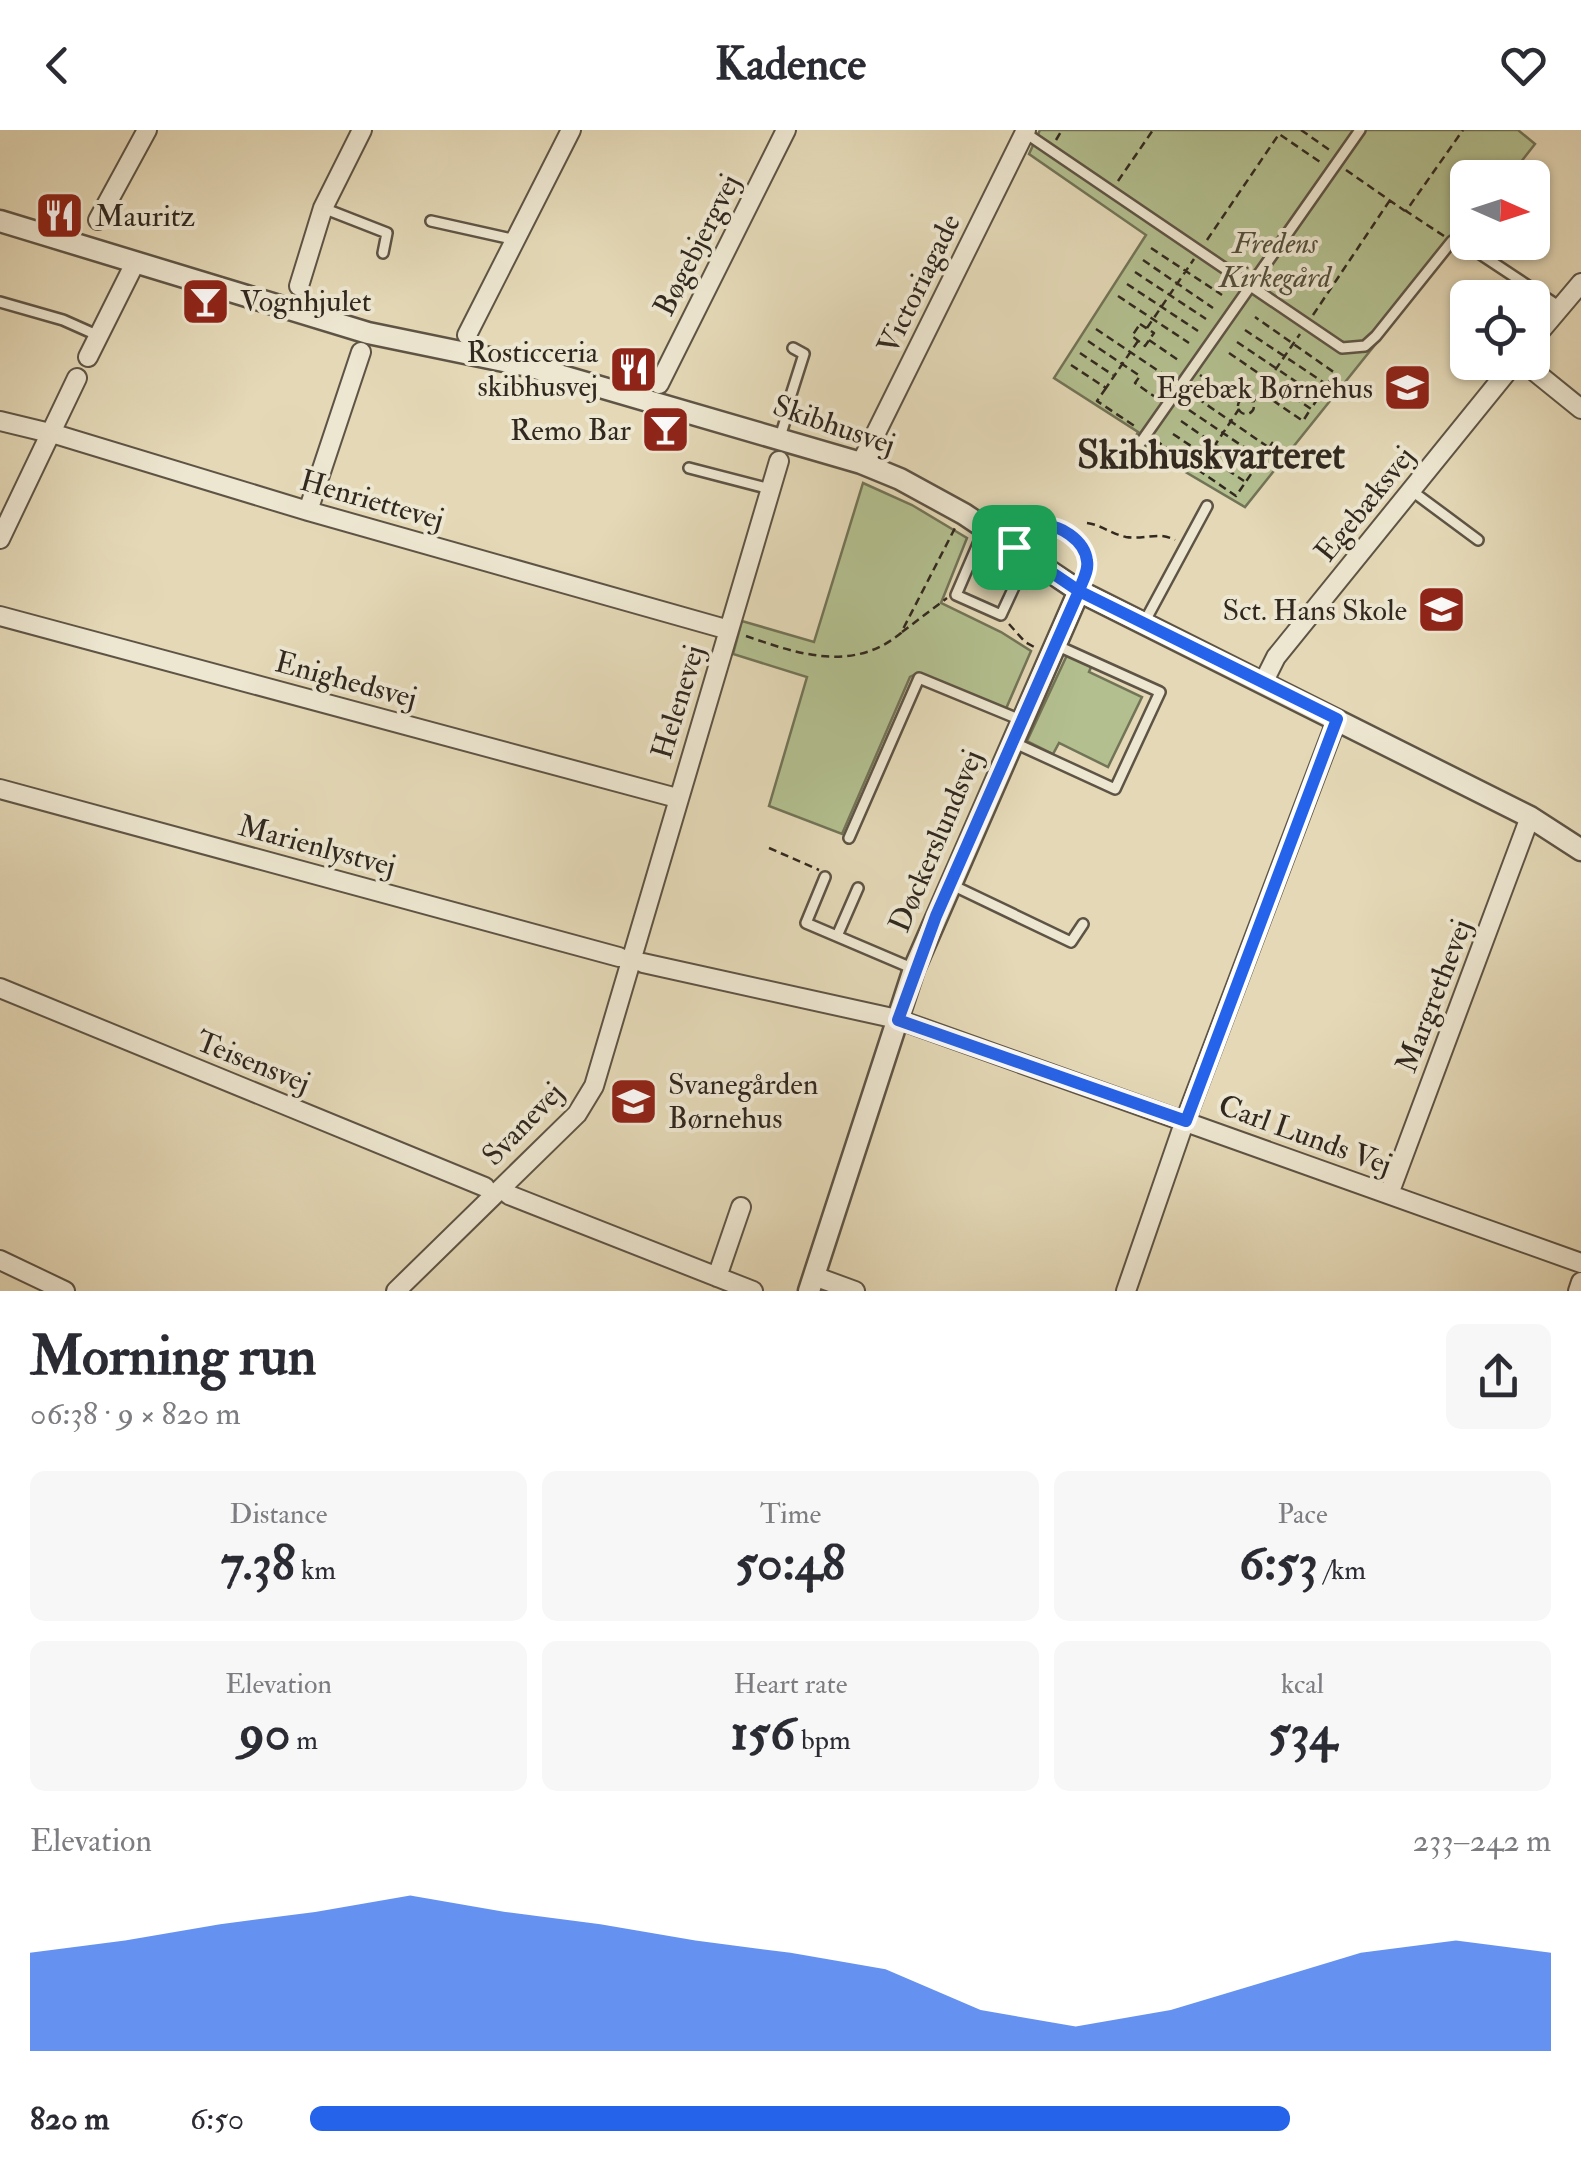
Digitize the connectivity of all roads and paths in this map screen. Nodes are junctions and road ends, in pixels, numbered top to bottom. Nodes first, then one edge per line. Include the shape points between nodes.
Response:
1 (147, 130) edge
2 (362, 130) edge
3 (571, 130) edge
4 (786, 130) edge
5 (1152, 130) edge
6 (1274, 130) edge
7 (1302, 130) edge
8 (1360, 130) edge
9 (1463, 130) edge
10 (1025, 131) edge
11 (1279, 134) junction
12 (1336, 164) junction
13 (1111, 191) junction
14 (1390, 200) junction
15 (324, 208) junction
16 (1406, 211) junction
17 (98, 220) dead end
18 (0, 221) edge
19 (431, 221) dead end
20 (516, 240) junction
21 (1450, 240) edge
22 (1450, 243) edge
23 (1151, 248) dead end
24 (1200, 251) junction
25 (383, 254) dead end
26 (1142, 260) dead end
27 (1489, 260) edge
28 (135, 263) junction
29 (1135, 272) dead end
30 (1186, 272) junction
31 (1177, 283) junction
32 (1581, 283) edge
33 (1127, 284) dead end
34 (299, 286) dead end
35 (1252, 286) junction
36 (1169, 295) junction
37 (1222, 295) dead end
38 (1118, 296) dead end
39 (0, 302) edge
40 (1161, 307) junction
41 (1214, 308) dead end
42 (1560, 308) junction
43 (1255, 317) dead end
44 (1153, 318) junction
45 (1206, 319) dead end
46 (1550, 320) edge
47 (1306, 324) junction
48 (1096, 328) dead end
49 (1147, 328) junction
50 (1245, 330) dead end
51 (1198, 331) dead end
52 (467, 335) dead end
53 (99, 336) junction
54 (1088, 341) dead end
55 (1138, 341) junction
56 (1237, 342) dead end
57 (1189, 343) dead end
58 (1293, 344) junction
59 (793, 348) dead end
60 (361, 352) dead end
61 (1131, 352) junction
62 (1080, 353) dead end
63 (1229, 354) dead end
64 (1284, 356) junction
65 (88, 357) dead end
66 (1122, 364) junction
67 (1071, 365) dead end
68 (1276, 368) junction
69 (1115, 376) junction
70 (1166, 376) dead end
71 (77, 378) dead end
72 (1268, 380) junction
73 (1501, 380) edge
74 (1546, 380) edge
75 (659, 384) dead end
76 (1327, 385) junction
77 (1106, 388) junction
78 (1260, 392) junction
79 (1319, 397) junction
80 (790, 398) dead end
81 (1197, 398) dead end
82 (1253, 402) junction
83 (1167, 405) junction
84 (1581, 408) edge
85 (1239, 409) junction
86 (1311, 409) junction
87 (1189, 410) dead end
88 (0, 421) edge
89 (1181, 421) dead end
90 (1231, 422) junction
91 (51, 432) junction
92 (1223, 433) junction
93 (1146, 434) junction
94 (1173, 434) dead end
95 (1273, 442) dead end
96 (1216, 444) junction
97 (1269, 448) junction
98 (1134, 452) dead end
99 (1207, 457) junction
100 (1262, 459) junction
101 (778, 462) dead end
102 (861, 463) junction
103 (689, 468) dead end
104 (1198, 470) junction
105 (1254, 470) junction
106 (1246, 482) junction
107 (770, 489) junction
108 (1412, 491) junction
109 (1206, 506) dead end
110 (308, 511) junction
111 (1087, 523) dead end
112 (955, 526) dead end
113 (985, 527) junction
114 (0, 539) edge
115 (1478, 540) dead end
116 (1185, 546) junction
117 (1021, 552) junction
118 (1079, 591) junction
119 (942, 599) dead end
120 (1001, 615) junction
121 (0, 616) edge
122 (1143, 623) junction
123 (729, 630) junction
124 (901, 633) junction
125 (1056, 644) junction
126 (1031, 646) dead end
127 (1263, 683) junction
128 (1337, 719) junction
129 (1022, 720) junction
130 (1012, 742) junction
131 (0, 789) edge
132 (678, 798) junction
133 (1530, 817) junction
134 (848, 838) dead end
135 (769, 848) dead end
136 (1581, 850) edge
137 (826, 875) joint
138 (950, 884) junction
139 (858, 888) dead end
140 (1083, 924) dead end
141 (838, 936) junction
142 (631, 960) junction
143 (914, 969) junction
144 (0, 988) edge
145 (898, 1020) junction
146 (1186, 1121) junction
147 (484, 1187) dead end
148 (1389, 1194) junction
149 (508, 1196) dead end
150 (741, 1207) dead end
151 (0, 1260) edge
152 (1581, 1263) edge
153 (718, 1277) junction
154 (1581, 1282) edge
155 (811, 1284) edge
156 (65, 1291) edge
157 (396, 1291) edge
158 (753, 1291) edge
159 (855, 1291) edge
160 (1126, 1291) edge
161 (1578, 1291) edge

1 - 17 street
2 - 15 street
3 - 20 street
4 - 75 street, Bøgebjergvej
5 - 13 path
6 - 11 path
7 - 12 path
8 - 12 lane
9 - 16 path
10 - 13 lane
10 - 102 street, Victoriagade
11 - 12 path
11 - 24 path
12 - 14 path
12 - 35 lane
13 - 24 lane
14 - 16 path
14 - 47 path
15 - 25 lane via 387,234
15 - 34 street
16 - 21 path
18 - 28 street, Skibhusvej
19 - 20 lane
20 - 52 street
22 - 47 lane via 1365,346 1342,348
23 - 30 path
24 - 30 path
24 - 35 lane
26 - 31 path
27 - 42 lane
28 - 53 street
28 - 102 street, Skibhusvej via 368,333 783,429
29 - 36 path
30 - 31 path
30 - 37 path
31 - 36 path
31 - 41 path
32 - 42 street
33 - 40 path
35 - 47 lane
35 - 83 lane
36 - 40 path
36 - 45 path
38 - 44 path
39 - 53 lane
40 - 44 path
40 - 51 path
42 - 46 street
43 - 58 path
44 - 49 path
44 - 57 path
47 - 58 path
48 - 61 path
49 - 55 path via 1140,324 1132,336
49 - 55 path via 1154,333 1145,346
50 - 64 path
53 - 65 street
54 - 66 path
55 - 61 path
56 - 68 path
58 - 64 path
58 - 76 path via 1335,373
59 - 80 lane via 804,354
60 - 110 street
61 - 66 path
61 - 70 path
62 - 69 path
63 - 72 path
64 - 68 path
64 - 76 path
66 - 69 path
66 - 83 path via 1140,376 1135,383
67 - 77 path
68 - 72 path
68 - 79 path
69 - 77 path
71 - 91 street
72 - 78 path
72 - 86 path
73 - 108 street, Egebæksvej
74 - 84 street
76 - 79 path
77 - 93 path via 1097,402
78 - 82 path
78 - 86 path via 1303,420
79 - 86 path
81 - 90 path
82 - 85 path via 1244,398
82 - 85 path via 1250,413
83 - 93 lane
85 - 90 path
87 - 92 path
88 - 91 street, Henriettevej
89 - 96 path
90 - 92 path
90 - 97 path
91 - 110 street, Henriettevej
91 - 114 street
92 - 96 path
92 - 100 path
93 - 98 lane
93 - 104 path
94 - 99 path
95 - 97 path
96 - 99 path
96 - 105 path
97 - 100 path
99 - 104 path
99 - 106 path
100 - 105 path
101 - 107 street, Helenevej
102 - 113 street, Skibhusvej
103 - 107 lane
104 - 106 path via 1236,496
105 - 106 path
107 - 123 street, Helenevej
108 - 115 lane
108 - 127 street, Egebæksvej via 1276,657
109 - 116 lane
110 - 123 street, Henriettevej
111 - 116 path via 1125,537 1166,535
112 - 124 path
113 - 117 street, Skibhusvej
113 - 120 lane via 956,595
116 - 122 lane
117 - 118 street, Skibhusvej
117 - 118 lane via 1037,528 1055,527 1076,540 1088,566
117 - 120 lane
118 - 122 street, Skibhusvej
118 - 125 street, Døckerslundsvej
119 - 124 path
120 - 126 path
121 - 132 street, Enighedsvej
122 - 127 street, Skibhusvej
123 - 124 path via 827,658 888,644
123 - 132 street, Helenevej
125 - 129 street, Døckerslundsvej
125 - 130 lane via 1160,692 1115,789
127 - 128 street, Skibhusvej
128 - 133 street, Skibhusvej
128 - 146 street
129 - 130 street, Døckerslundsvej
129 - 134 lane via 919,678
130 - 138 street, Døckerslundsvej
131 - 142 street, Marienlystvej
132 - 142 street, Helenevej
133 - 136 street, Skibhusvej
133 - 148 street, Margrethevej
135 - 137 path
137 - 141 lane via 806,923
138 - 140 lane via 1072,942
138 - 143 street, Døckerslundsvej
139 - 141 lane
141 - 143 lane
142 - 145 street, Marienlystvej
142 - 157 street, Svanevej via 586,1101
143 - 145 street, Døckerslundsvej
144 - 147 street, Teisensvej
145 - 146 street, Carl Lunds Vej
145 - 155 street, Døckerslundsvej
146 - 148 street, Carl Lunds Vej
146 - 160 street
148 - 152 street, Carl Lunds Vej
149 - 153 street
150 - 153 street
151 - 156 street
153 - 158 street
154 - 161 street
155 - 159 street

